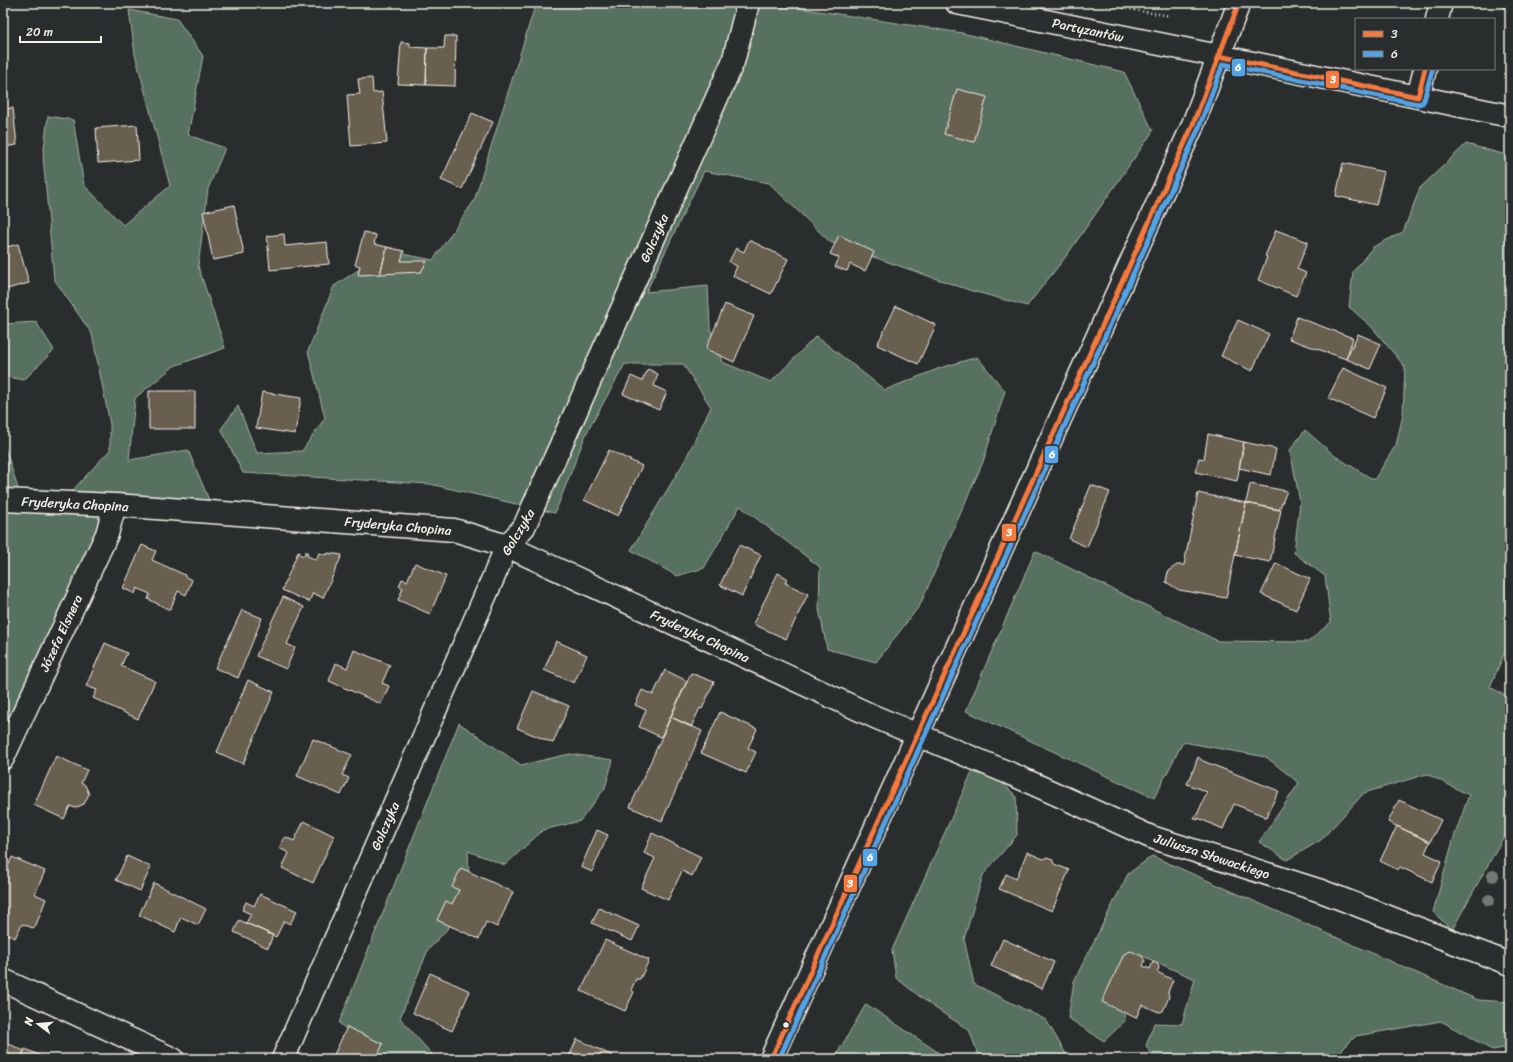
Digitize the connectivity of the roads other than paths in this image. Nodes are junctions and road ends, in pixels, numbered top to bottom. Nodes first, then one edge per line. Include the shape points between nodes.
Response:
1 (748, 3) edge
2 (958, 3) edge
3 (1239, 3) edge
4 (1441, 3) edge
5 (1437, 18) edge
6 (1219, 56) junction
7 (1425, 70) edge
8 (1418, 97) junction
9 (1510, 116) edge
10 (3, 500) edge
11 (115, 505) junction
12 (507, 546) junction
13 (918, 736) junction
14 (3, 758) edge
15 (1510, 964) edge
16 (3, 980) edge
17 (173, 1059) edge
18 (283, 1059) edge
19 (771, 1059) edge

1 - 12 street, Golczyka via 733,62 524,527
2 - 6 street, Partyzantów
3 - 6 street
4 - 5 street
6 - 8 street, Partyzantów
6 - 13 street via 1192,127
7 - 8 street
8 - 9 street, Partyzantów
10 - 11 street, Fryderyka Chopina
11 - 12 street, Fryderyka Chopina via 454,530
11 - 14 street, Józefa Elsnera via 107,534
12 - 13 street, Fryderyka Chopina
12 - 18 street, Golczyka
13 - 15 street, Juliusza Słowackiego via 1016,776 1151,837 1321,891
13 - 19 street
16 - 17 street

